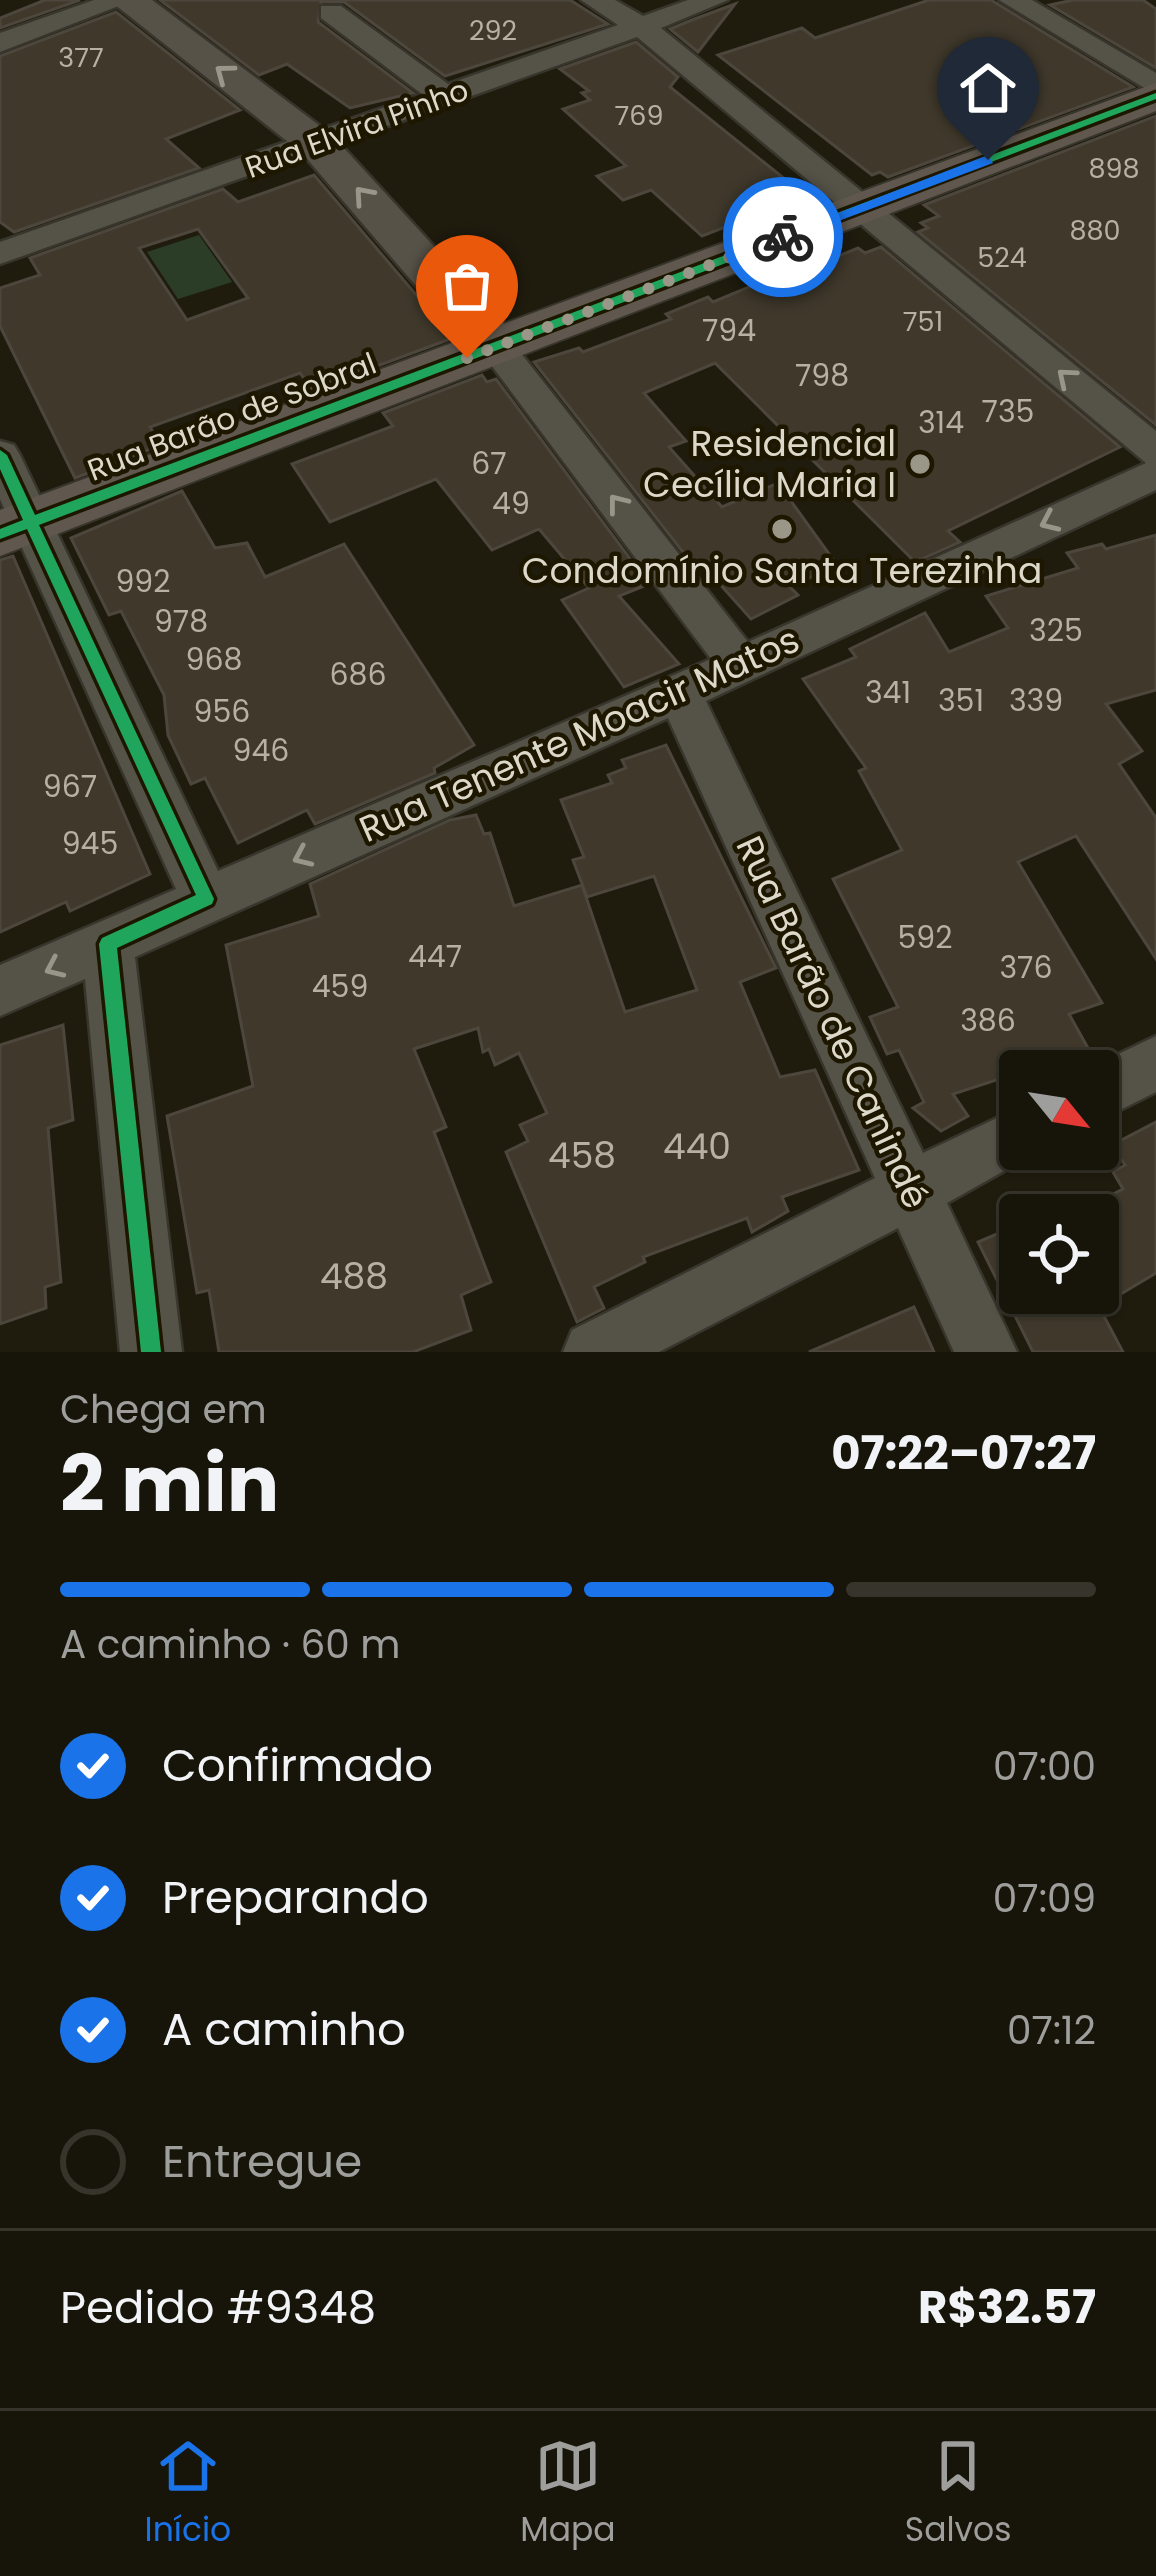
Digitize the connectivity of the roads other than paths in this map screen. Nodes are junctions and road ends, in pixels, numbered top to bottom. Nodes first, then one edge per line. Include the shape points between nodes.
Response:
1 (124, 0) edge
2 (595, 0) edge
3 (714, 0) edge
4 (1013, 0) edge
5 (331, 12) dead end
6 (640, 26) junction
7 (0, 43) edge
8 (1156, 86) edge
9 (1156, 96) edge
10 (446, 97) junction
11 (317, 144) junction
12 (862, 207) junction
13 (0, 254) edge
14 (496, 346) junction
15 (1156, 452) edge
16 (0, 455) edge
17 (1156, 474) edge
18 (16, 528) edge
19 (740, 662) junction
20 (679, 693) junction
21 (206, 899) junction
22 (108, 944) junction
23 (0, 991) edge
24 (1156, 1063) edge
25 (1119, 1082) edge
26 (999, 1146) edge
27 (913, 1192) junction
28 (151, 1352) edge
29 (594, 1352) edge
30 (986, 1352) edge

1 - 7 street
11 -> 1 main road
2 - 6 street
3 - 6 street, Rua Elvira Pinho
4 - 8 street
5 - 10 street
6 - 10 street, Rua Elvira Pinho
6 - 12 street
9 - 12 main road, Rua Barão de Sobral
10 - 11 street, Rua Elvira Pinho
11 - 13 street, Rua Elvira Pinho
14 -> 11 main road
12 - 14 main road, Rua Barão de Sobral
15 -> 12 street
14 - 18 main road, Rua Barão de Sobral
19 -> 14 street
16 - 18 street
17 -> 19 street, Rua Tenente Moacir Matos
18 - 21 street
19 - 20 street, Rua Tenente Moacir Matos
20 -> 21 street, Rua Tenente Moacir Matos
20 - 27 street, Rua Barão de Canindé
21 - 22 street, Rua Tenente Moacir Matos
22 -> 23 street, Rua Tenente Moacir Matos
22 - 28 street
24 - 25 street
26 - 27 street
27 - 29 street
27 - 30 street, Rua Barão de Canindé

